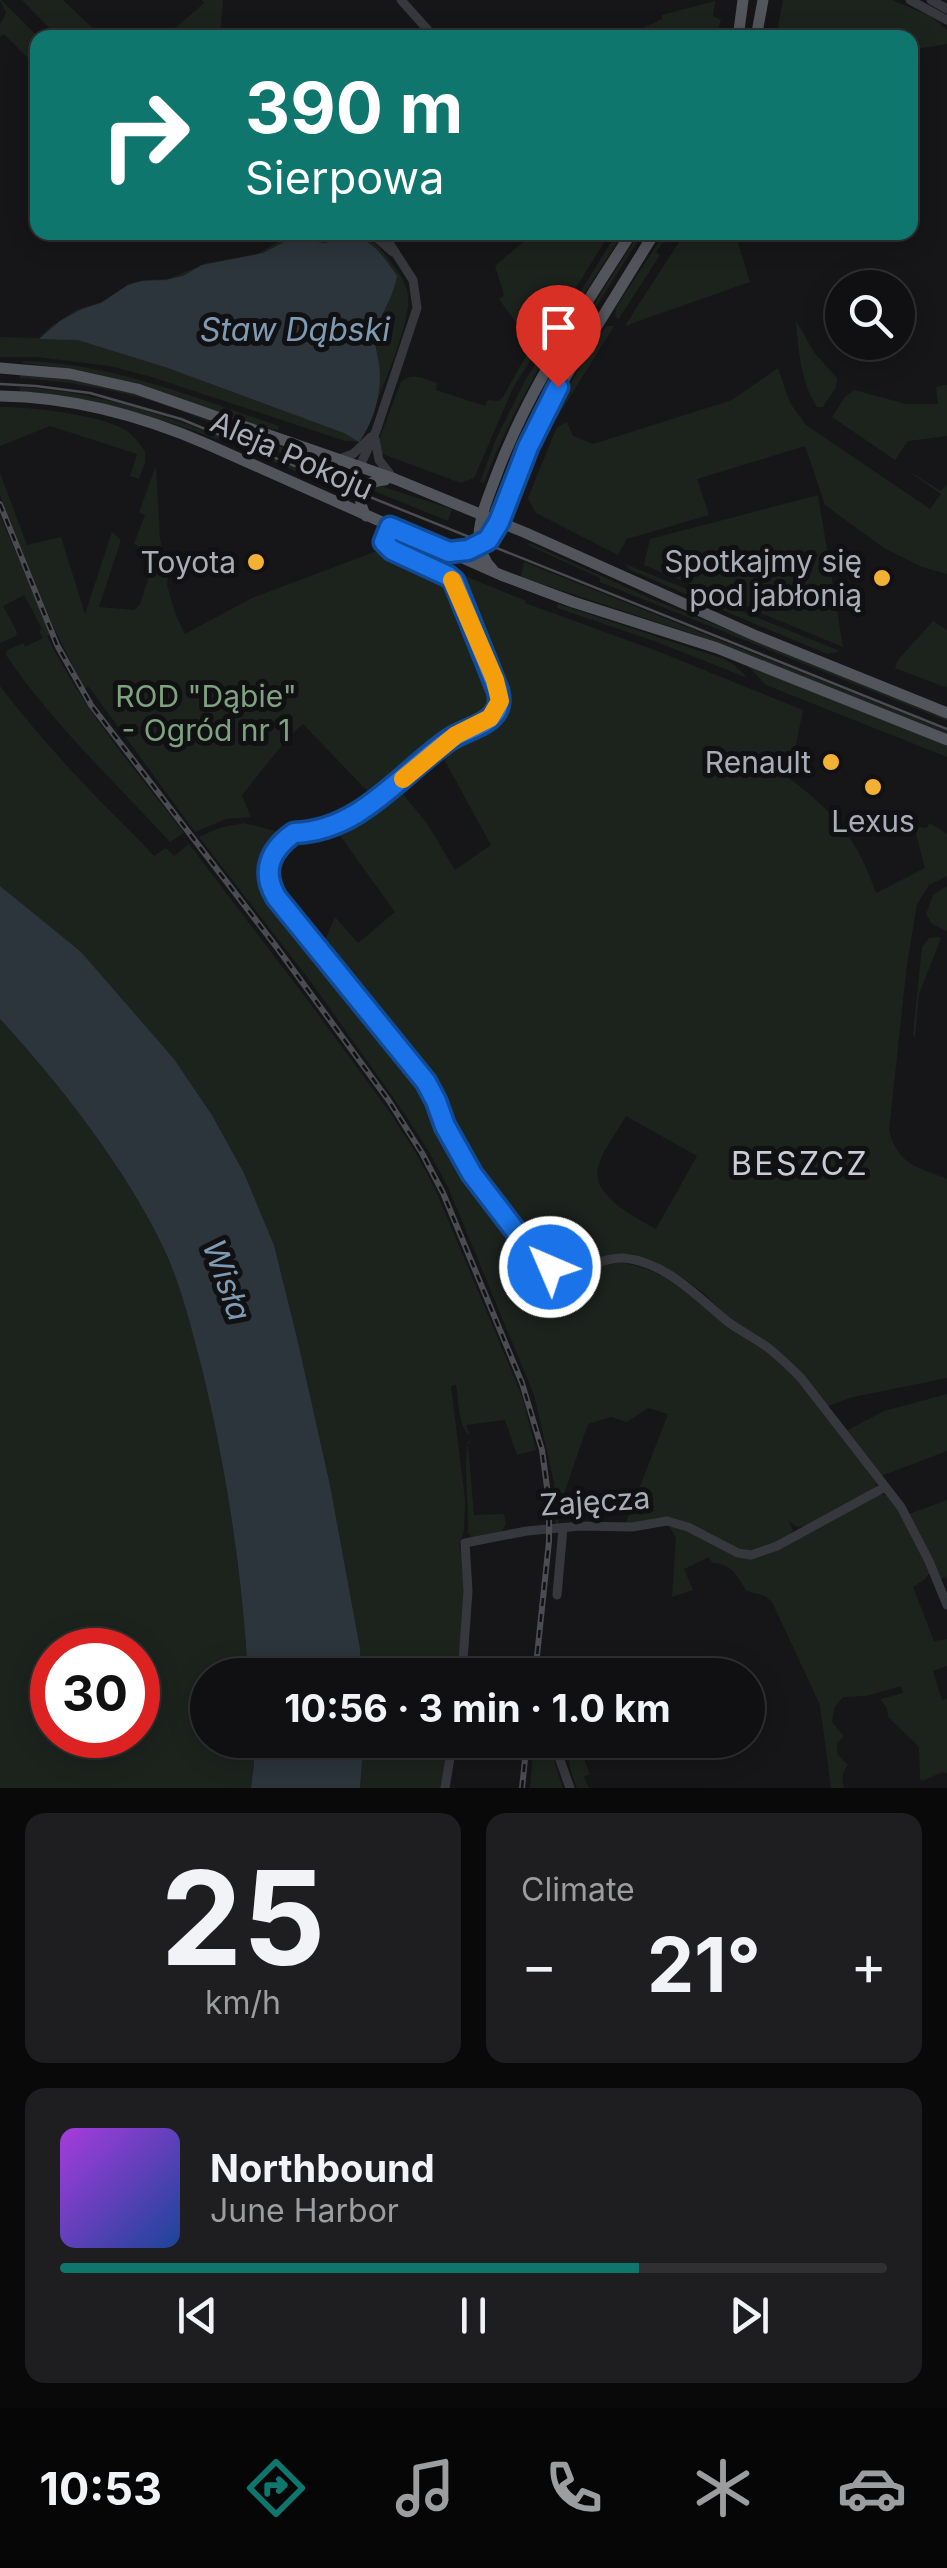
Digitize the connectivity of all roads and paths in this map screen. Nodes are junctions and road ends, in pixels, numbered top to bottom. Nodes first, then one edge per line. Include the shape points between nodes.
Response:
1 (401, 0) edge
2 (742, 0) edge
3 (763, 0) edge
4 (910, 0) edge
5 (932, 0) edge
6 (947, 8) edge
7 (947, 20) edge
8 (428, 30) edge
9 (739, 30) edge
10 (757, 30) edge
11 (379, 240) edge
12 (387, 240) edge
13 (627, 240) edge
14 (650, 240) edge
15 (398, 258) junction
16 (0, 368) edge
17 (0, 396) edge
18 (376, 431) junction
19 (334, 459) junction
20 (360, 468) junction
21 (395, 480) junction
22 (342, 505) junction
23 (483, 515) junction
24 (366, 516) junction
25 (499, 522) junction
26 (390, 527) junction
27 (480, 546) junction
28 (449, 552) junction
29 (501, 576) junction
30 (947, 712) edge
31 (947, 740) edge
32 (885, 1487) junction
33 (563, 1528) junction
34 (557, 1595) dead end
35 (947, 1606) edge
36 (463, 1658) edge
37 (450, 1758) edge
38 (560, 1758) edge
39 (444, 1788) edge
40 (570, 1788) edge

1 - 8 street
2 - 9 main road
3 - 10 main road
4 - 7 street
5 - 6 street
11 - 15 street
12 - 15 street
13 - 23 main road via 528,402
14 - 25 main road via 553,397
15 - 18 street via 414,284 417,308
16 - 19 main road, Aleja Pokoju via 137,389
17 - 22 main road, Aleja Pokoju via 77,403 150,422
18 - 19 street via 353,454
18 - 20 street
18 - 21 street via 377,455
19 - 20 main road, Aleja Pokoju
20 - 21 main road, Aleja Pokoju
20 - 22 street
21 - 23 main road, Aleja Pokoju
21 - 24 main road via 364,487
22 - 24 main road, Aleja Pokoju
23 - 25 main road, Aleja Pokoju
23 - 27 main road
24 - 26 main road, Aleja Pokoju
25 - 27 main road
25 - 30 main road, Aleja Pokoju
26 - 28 main road, Aleja Pokoju
26 - 32 street via 384,542 389,548 456,584 498,691 498,707 351,817 294,833 280,844 268,875 274,892 426,1082 472,1174 534,1255 564,1269 623,1258 689,1286 788,1364
27 - 28 main road
27 - 29 main road
28 - 29 main road, Aleja Pokoju
29 - 31 main road, Aleja Pokoju via 717,648
32 - 33 street, Zajęcza via 751,1555 674,1522
32 - 35 street via 908,1520
33 - 34 street
33 - 36 street, Zajęcza via 465,1542
37 - 39 street
38 - 40 street

